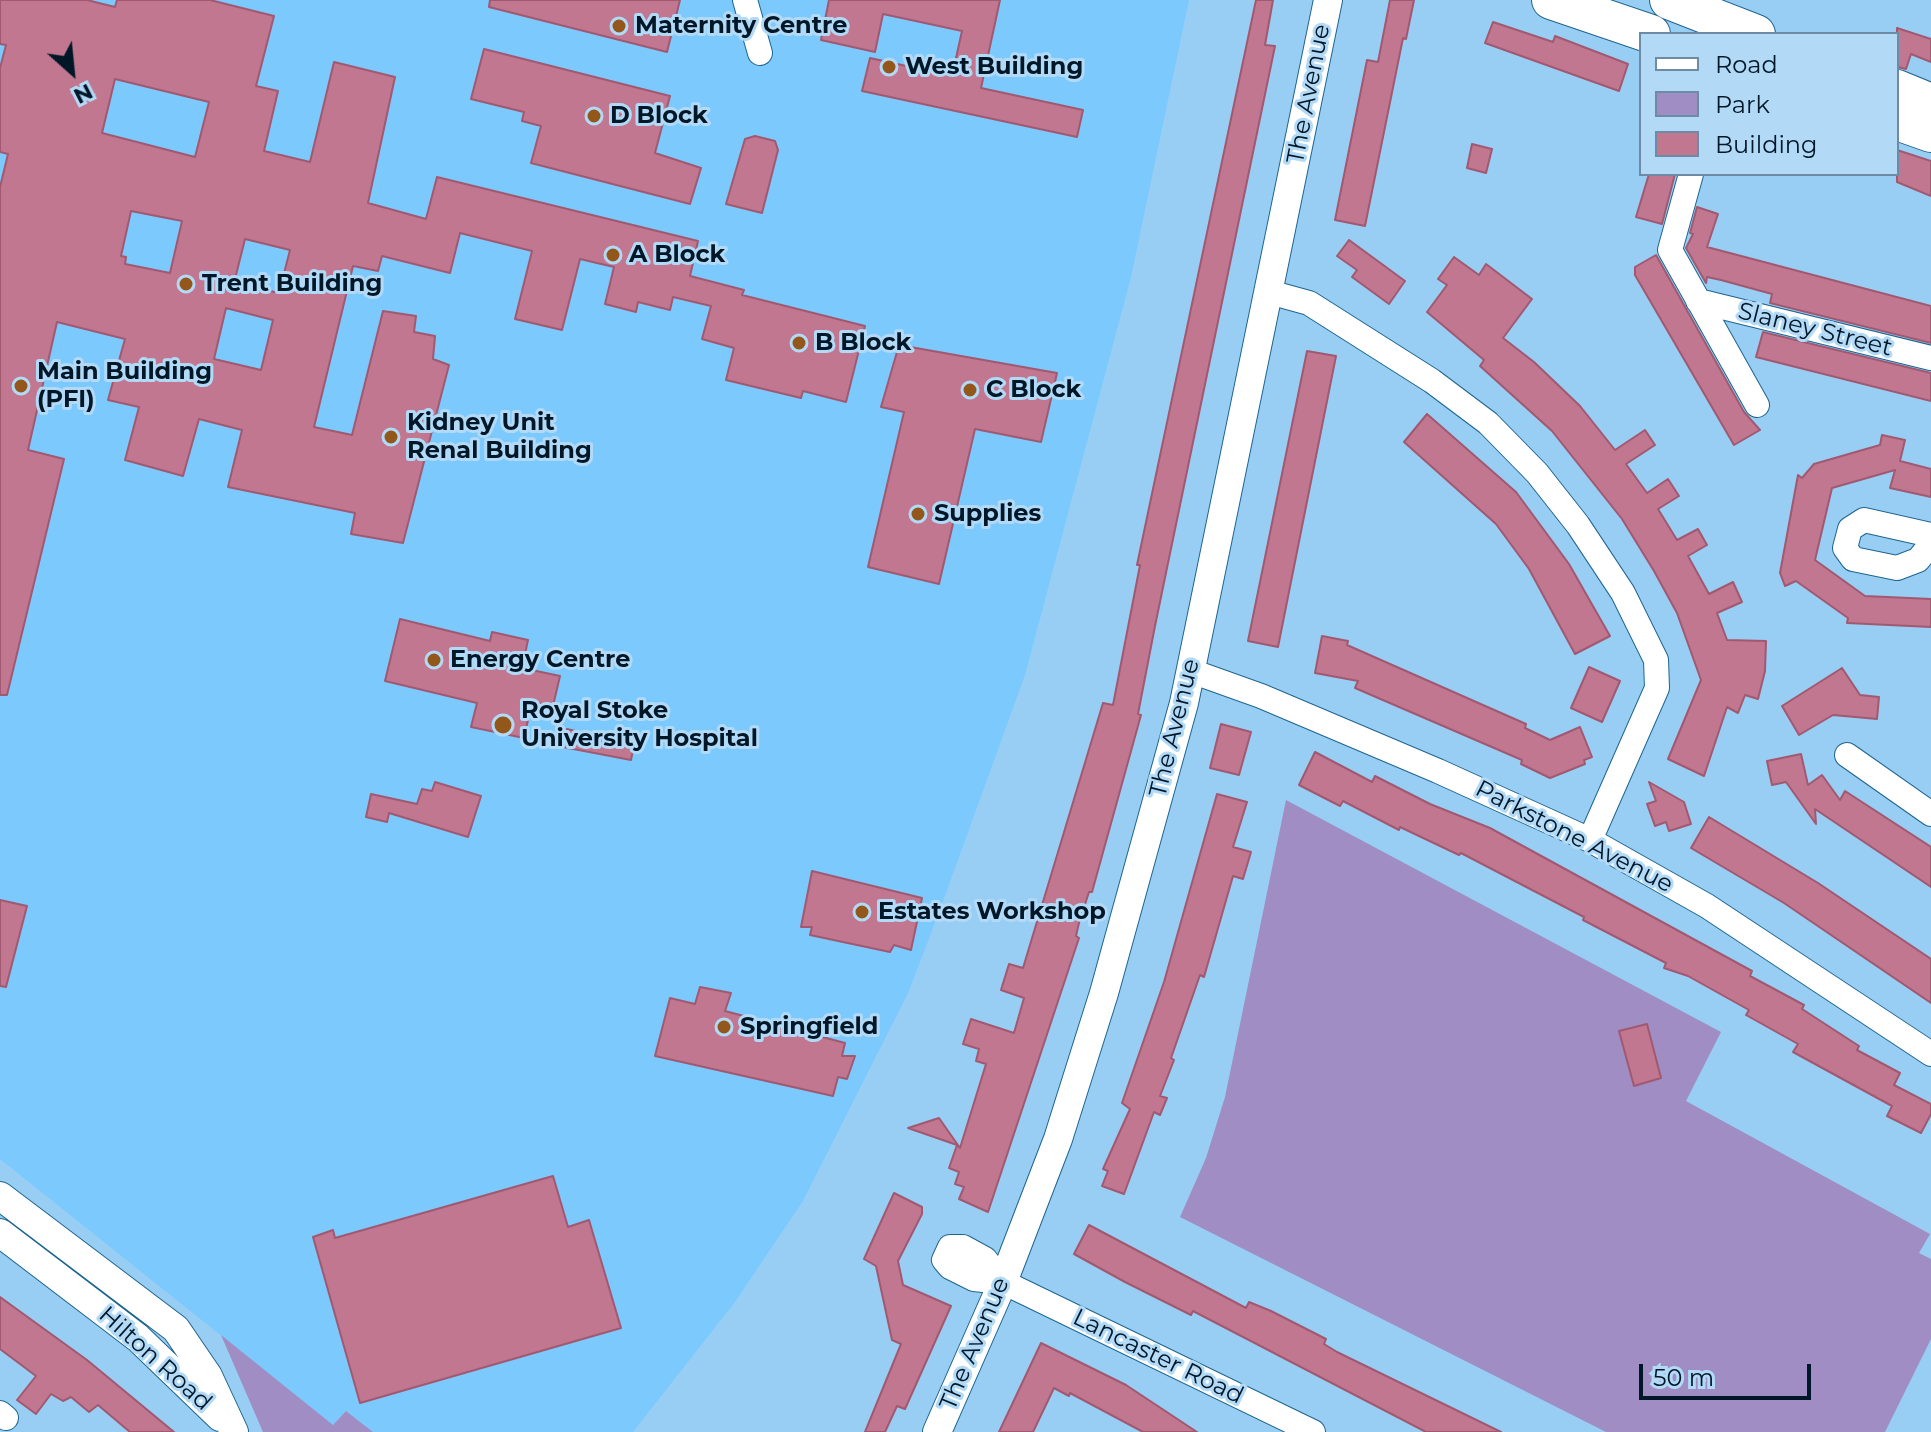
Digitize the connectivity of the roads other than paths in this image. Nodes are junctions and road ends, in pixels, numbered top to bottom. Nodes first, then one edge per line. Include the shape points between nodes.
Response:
1 (745, 0) edge
2 (1328, 0) edge
3 (1551, 0) edge
4 (1669, 0) edge
5 (1645, 32) edge
6 (1751, 32) edge
7 (760, 53) dead end
8 (1899, 90) edge
9 (1931, 103) edge
10 (1899, 122) edge
11 (1931, 133) edge
12 (1690, 176) edge
13 (1269, 292) junction
14 (1698, 301) junction
15 (1931, 358) edge
16 (1757, 405) dead end
17 (1931, 535) edge
18 (1931, 544) edge
19 (1191, 671) junction
20 (1847, 755) dead end
21 (1931, 814) edge
22 (1590, 840) junction
23 (1931, 1054) edge
24 (2, 1201) edge
25 (0, 1233) edge
26 (1003, 1282) junction
27 (233, 1430) edge
28 (937, 1432) edge
29 (1313, 1432) edge

1 - 7 street
2 - 13 street, The Avenue
3 - 5 highway
4 - 6 highway
8 - 9 highway
10 - 11 highway
12 - 14 street via 1670,250
13 - 19 street, The Avenue
13 - 22 street via 1309,303 1488,423 1537,473 1623,593 1656,660 1657,688
14 - 15 street, Slaney Street
14 - 16 street
17 - 18 street via 1864,520 1850,529 1845,548 1853,559 1897,568 1918,560
19 - 22 street, Parkstone Avenue via 1261,696
19 - 26 street, The Avenue via 1104,993 1058,1139
20 - 21 street
22 - 23 street, Parkstone Avenue via 1707,906
24 - 27 street, Hilton Road via 176,1329 208,1376
25 - 27 street, Hilton Road via 138,1338
26 - 28 street, The Avenue
26 - 29 street, Lancaster Road

